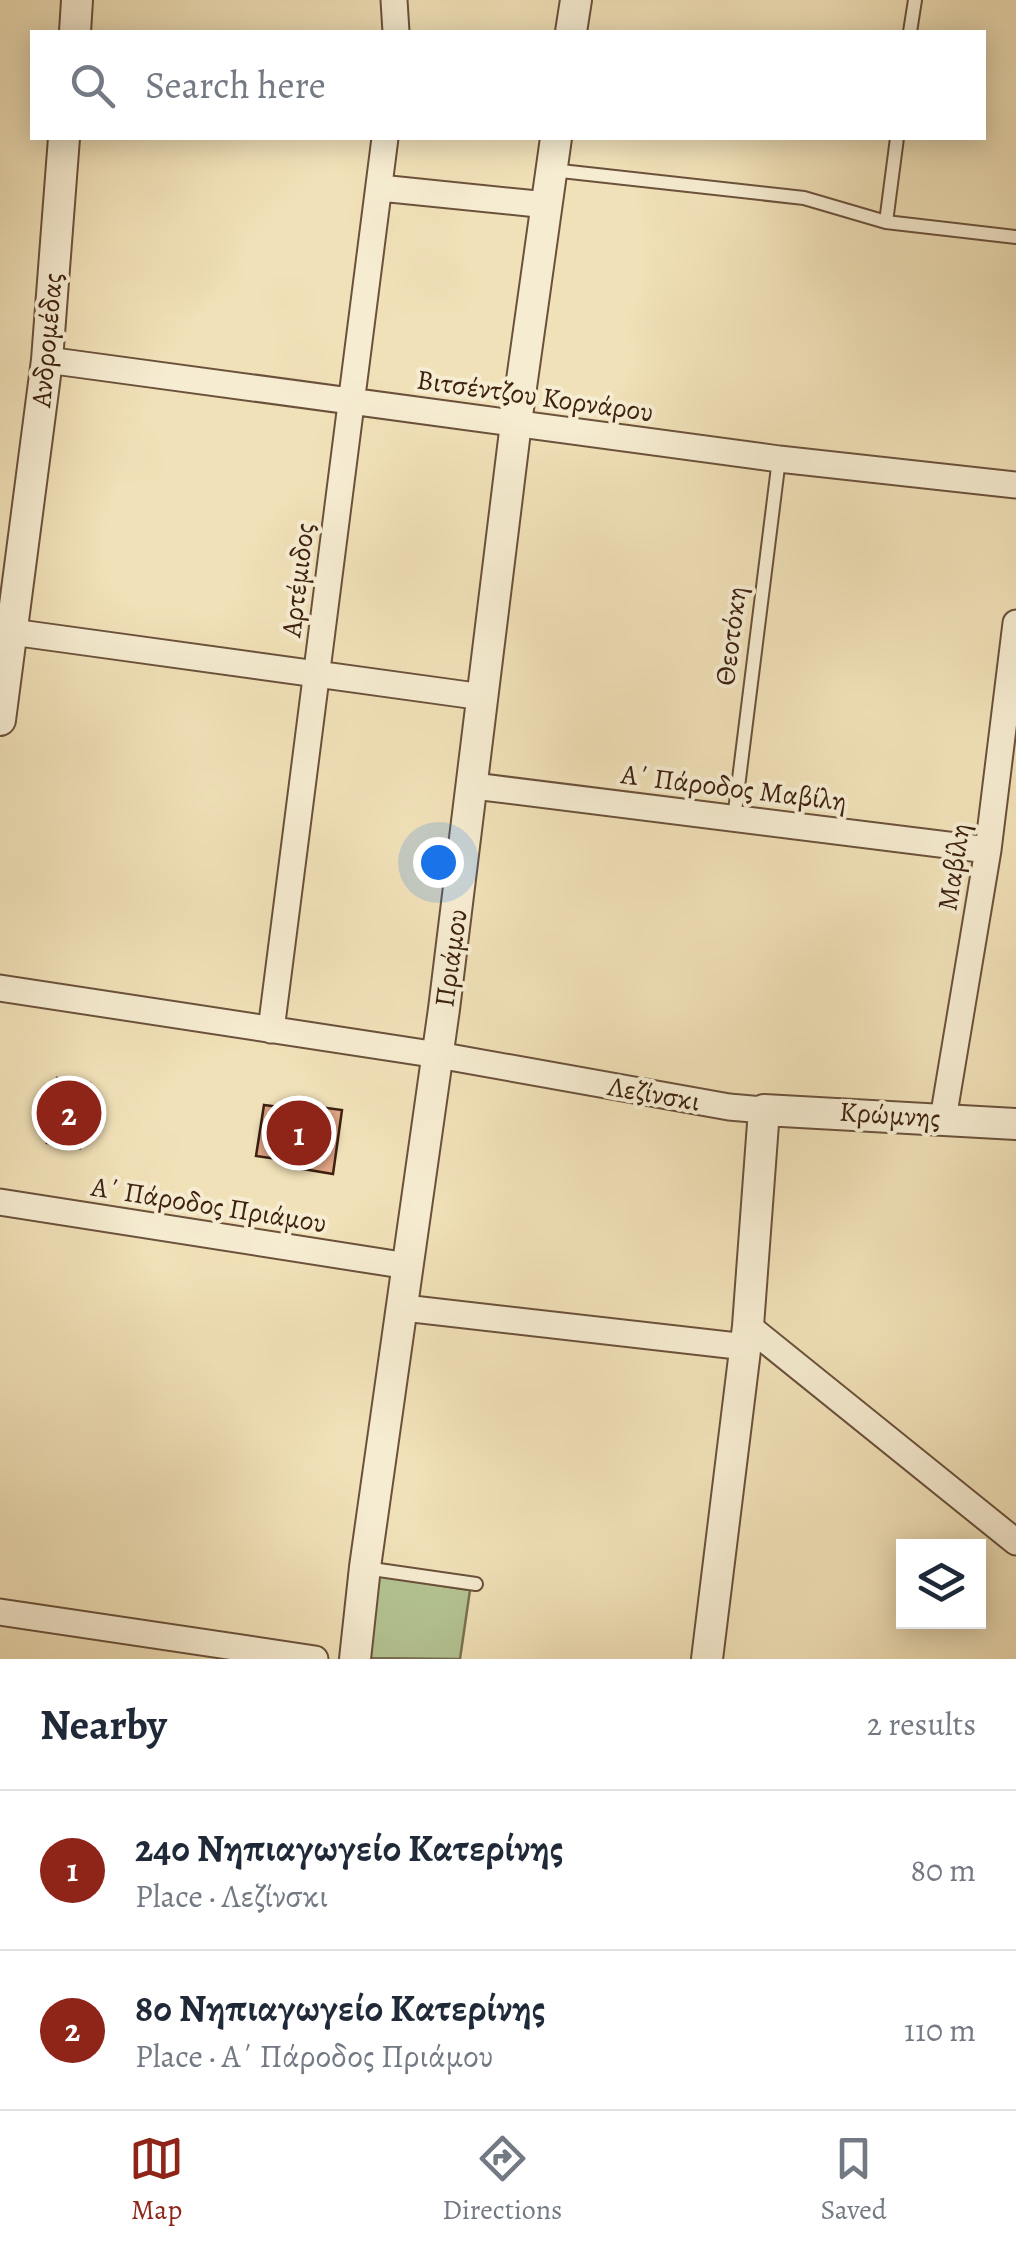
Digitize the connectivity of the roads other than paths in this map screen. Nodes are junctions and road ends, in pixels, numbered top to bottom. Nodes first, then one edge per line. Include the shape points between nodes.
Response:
1 (77, 0) edge
2 (394, 0) edge
3 (576, 0) edge
4 (915, 0) edge
5 (75, 30) edge
6 (396, 30) edge
7 (571, 30) edge
8 (910, 30) edge
9 (64, 140) edge
10 (385, 140) edge
11 (556, 140) edge
12 (897, 140) edge
13 (552, 170) junction
14 (380, 188) junction
15 (547, 205) junction
16 (886, 222) junction
17 (1016, 237) edge
18 (47, 360) junction
19 (350, 402) junction
20 (516, 423) junction
21 (779, 459) junction
22 (1016, 485) edge
23 (1016, 623) edge
24 (12, 632) junction
25 (316, 675) junction
26 (483, 697) junction
27 (0, 720) edge
28 (474, 786) junction
29 (734, 819) junction
30 (988, 850) junction
31 (0, 988) edge
32 (271, 1030) junction
33 (438, 1055) junction
34 (764, 1110) junction
35 (943, 1119) junction
36 (1016, 1124) edge
37 (0, 1202) edge
38 (408, 1266) junction
39 (404, 1308) junction
40 (747, 1337) junction
41 (1016, 1542) edge
42 (365, 1568) junction
43 (476, 1584) dead end
44 (0, 1612) edge
45 (316, 1659) edge
46 (355, 1659) edge
47 (708, 1659) edge

1 - 5 street
2 - 6 street
3 - 7 street
4 - 8 lane
9 - 18 street, Ανδρομέδας
10 - 14 street, Αρτέμιδος
11 - 13 street, Πριάμου
12 - 16 lane
13 - 15 street, Πριάμου
13 - 16 lane via 804,198
14 - 15 street
14 - 19 street, Αρτέμιδος
15 - 20 street, Πριάμου
16 - 17 lane
18 - 19 street, Βιτσέντζου Κορνάρου
18 - 24 street, Ανδρομέδας
19 - 20 street, Βιτσέντζου Κορνάρου
19 - 25 street, Αρτέμιδος
20 - 21 street, Βιτσέντζου Κορνάρου
20 - 26 street, Πριάμου
21 - 22 street, Βιτσέντζου Κορνάρου
21 - 29 lane, Θεοτόκη
23 - 30 street, Μαβίλη
24 - 25 street
24 - 27 street, Ανδρομέδας
25 - 26 street
25 - 32 street, Αρτέμιδος
26 - 28 street, Πριάμου
28 - 29 street, Α΄ Πάροδος Μαβίλη
28 - 33 street, Πριάμου
29 - 30 street, Α΄ Πάροδος Μαβίλη
30 - 35 street, Μαβίλη
31 - 32 street, Λεζίνσκι
32 - 33 street, Λεζίνσκι
33 - 34 street, Λεζίνσκι
33 - 38 street, Πριάμου
34 - 35 street, Κρώμνης
34 - 40 street
35 - 36 street, Κρώμνης
37 - 38 street, Α΄ Πάροδος Πριάμου
38 - 39 street, Πριάμου
39 - 40 street
39 - 42 street, Πριάμου
40 - 41 street
40 - 47 street
42 - 43 lane
42 - 46 street, Πριάμου
44 - 45 street

